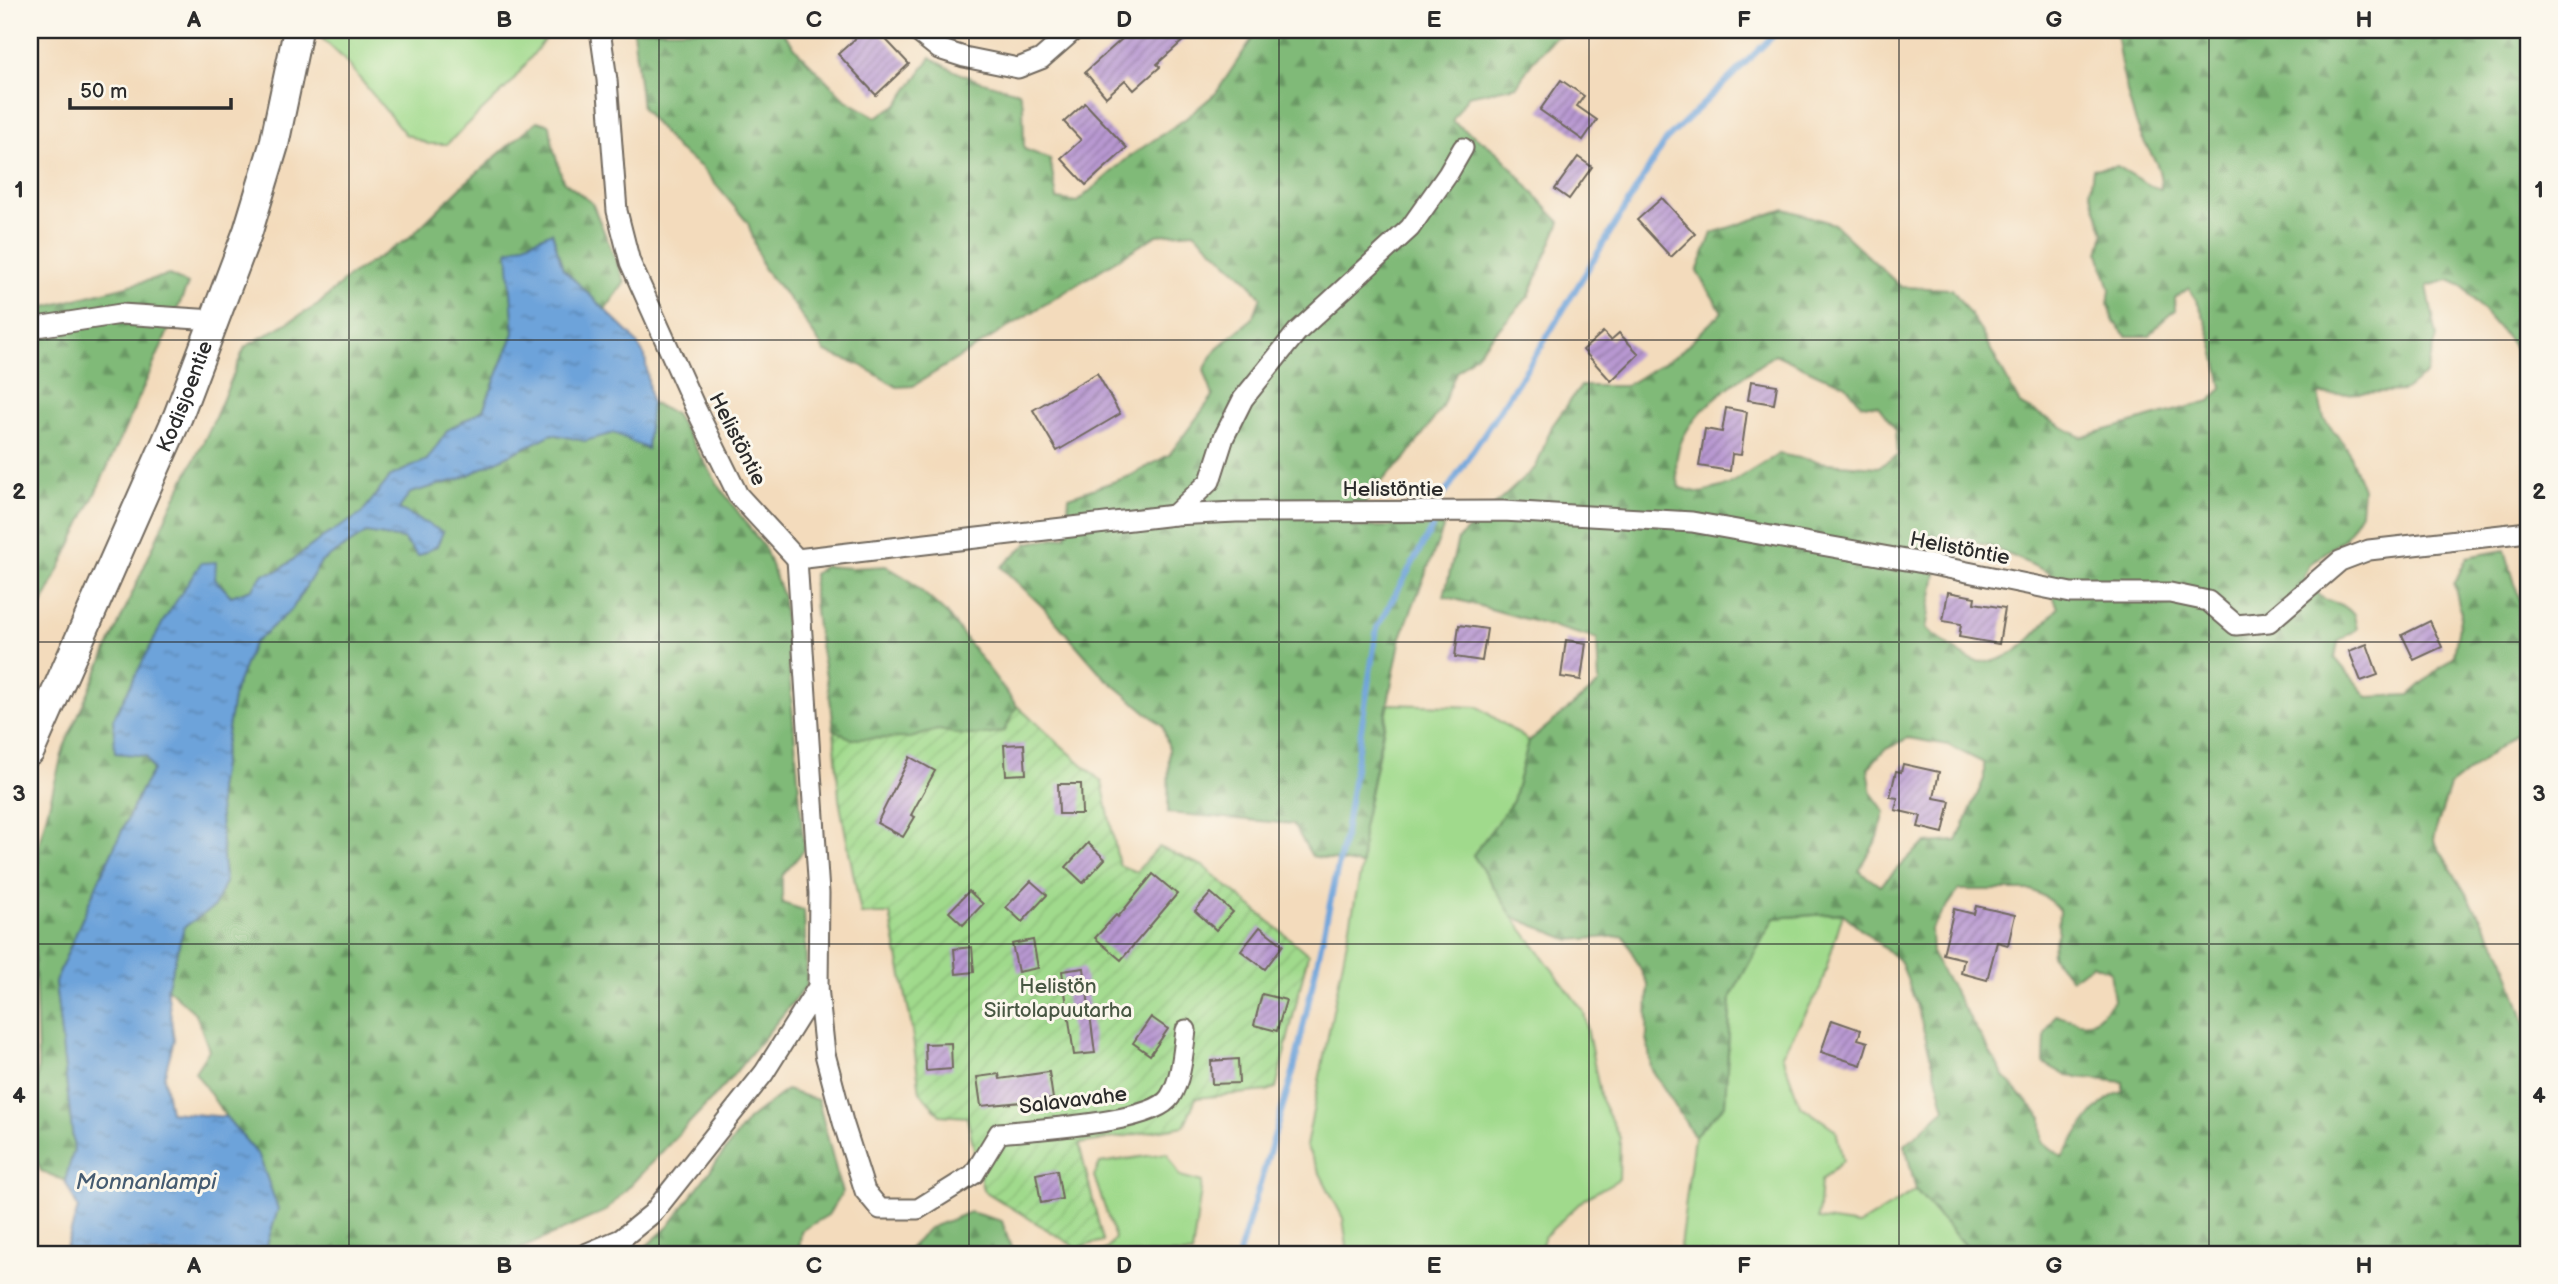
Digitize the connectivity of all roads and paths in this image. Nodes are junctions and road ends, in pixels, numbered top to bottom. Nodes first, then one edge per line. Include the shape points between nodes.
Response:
1 (298, 30) edge
2 (600, 30) edge
3 (915, 30) edge
4 (1074, 30) edge
5 (1463, 148) dead end
6 (214, 320) junction
7 (30, 328) edge
8 (1174, 516) junction
9 (2528, 532) edge
10 (797, 559) junction
11 (30, 751) edge
12 (818, 987) junction
13 (1186, 1030) dead end
14 (585, 1254) edge

1 - 6 street, Kodisjoentie via 274,145
2 - 10 street, Helistöntie via 617,211 630,262 738,495
3 - 4 street via 939,49 1018,68 1041,59
5 - 8 street via 1410,228 1297,332 1243,399 1210,481
6 - 7 street via 121,314
6 - 11 street, Kodisjoentie via 178,416
8 - 9 street, Helistöntie via 1503,512 1692,522 2071,593 2171,593 2208,601 2236,625 2269,622 2340,561 2369,550
8 - 10 street, Helistöntie
10 - 12 street via 819,893
12 - 13 street, Salavavahe via 825,1054 865,1191 880,1209 918,1209 975,1174 999,1133 1144,1114 1169,1100 1180,1071
12 - 14 street via 764,1073 653,1213 621,1239

